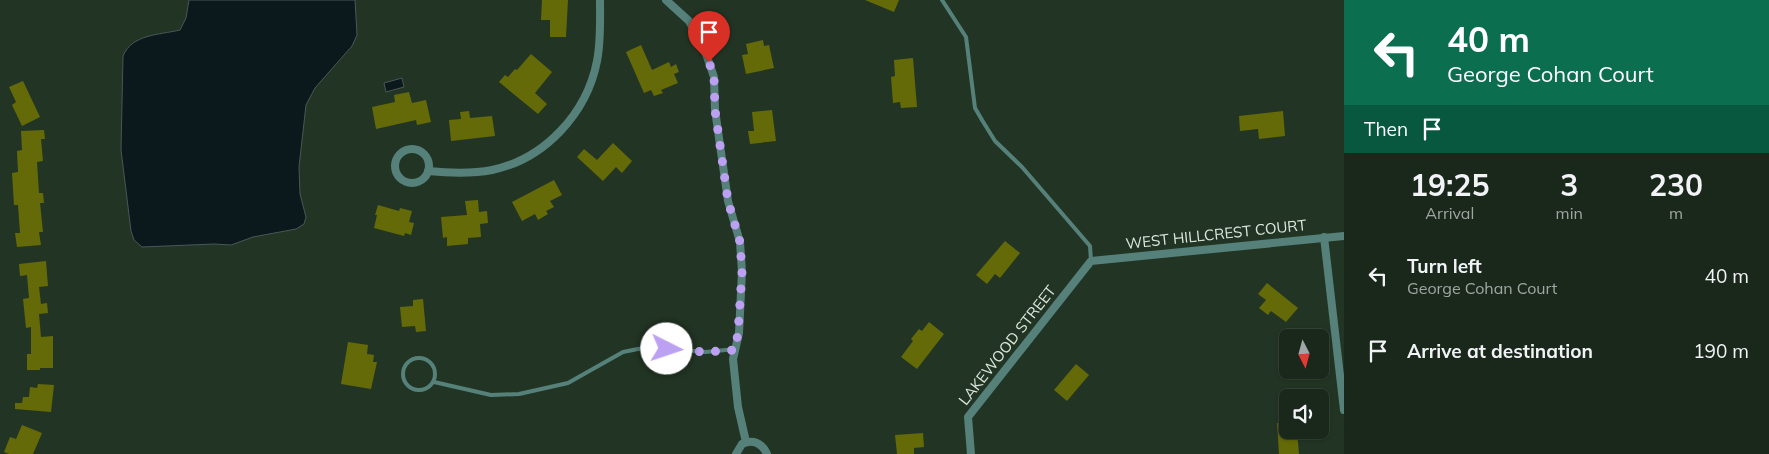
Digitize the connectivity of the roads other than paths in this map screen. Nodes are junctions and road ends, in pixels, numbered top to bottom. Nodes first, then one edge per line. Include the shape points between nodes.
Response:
1 (600, 0) edge
2 (666, 0) edge
3 (942, 0) edge
4 (428, 170) junction
5 (1344, 236) edge
6 (1324, 237) junction
7 (1091, 261) junction
8 (735, 350) junction
9 (434, 382) junction
10 (1344, 410) edge
11 (746, 442) junction
12 (736, 454) edge
13 (766, 454) edge
14 (971, 454) edge

1 - 4 street via 600,32 592,78 572,118 549,143 492,170 448,173
2 - 8 street via 689,21 704,48 714,77 715,110 728,201 740,242 742,272
3 - 7 lane via 966,37 975,106 982,120 995,141 1090,246
4 - 4 street via 427,159 419,151 408,150 396,160 398,175 406,182 422,179
5 - 6 street, WEST HILLCREST COURT
6 - 7 street, WEST HILLCREST COURT
6 - 10 street
7 - 14 street, LAKEWOOD STREET via 968,417
8 - 9 lane via 706,352 648,347 623,352 568,384 519,394 490,395
8 - 11 street via 738,407
9 - 9 lane via 426,389 410,388 404,380 406,365 415,358 425,359 434,366
11 - 12 street
11 - 13 street via 761,445

